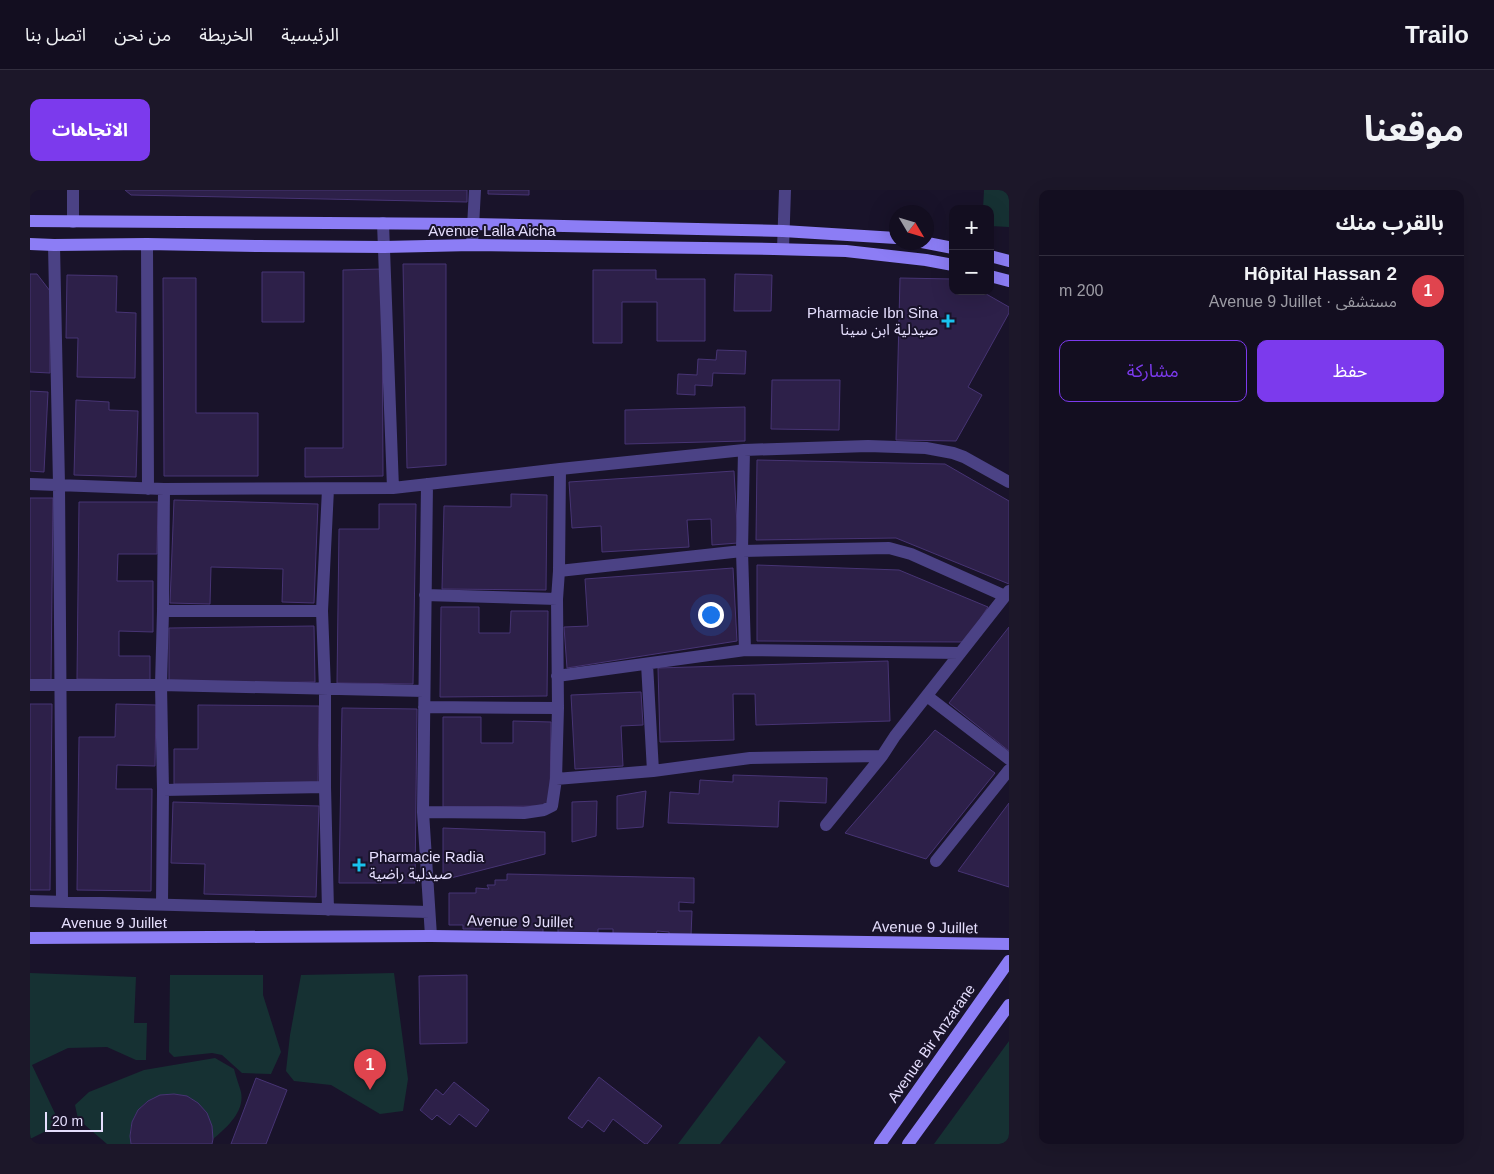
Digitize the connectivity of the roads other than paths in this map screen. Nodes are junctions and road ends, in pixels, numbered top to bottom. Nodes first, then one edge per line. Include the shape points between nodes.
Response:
1 (73, 190) edge
2 (475, 190) edge
3 (785, 190) edge
4 (30, 221) edge
5 (74, 222) junction
6 (383, 223) junction
7 (473, 224) junction
8 (784, 231) junction
9 (889, 238) edge
10 (30, 244) edge
11 (146, 244) junction
12 (934, 244) edge
13 (54, 245) junction
14 (472, 245) junction
15 (384, 247) junction
16 (949, 247) edge
17 (783, 249) junction
18 (994, 257) edge
19 (1009, 261) edge
20 (949, 264) edge
21 (994, 277) edge
22 (1009, 281) edge
23 (744, 450) junction
24 (560, 469) junction
25 (1009, 482) edge
26 (30, 484) edge
27 (59, 484) junction
28 (427, 484) junction
29 (148, 488) junction
30 (393, 488) junction
31 (164, 489) junction
32 (328, 489) junction
33 (742, 551) junction
34 (559, 571) junction
35 (1007, 593) edge
36 (425, 595) junction
37 (557, 599) junction
38 (163, 611) junction
39 (322, 611) junction
40 (745, 650) junction
41 (959, 653) junction
42 (648, 664) junction
43 (558, 676) junction
44 (60, 684) junction
45 (30, 685) edge
46 (161, 685) junction
47 (325, 689) junction
48 (424, 691) junction
49 (927, 696) junction
50 (424, 707) junction
51 (558, 708) junction
52 (882, 756) junction
53 (1009, 759) edge
54 (1009, 770) edge
55 (653, 771) junction
56 (556, 779) junction
57 (325, 787) junction
58 (163, 790) junction
59 (423, 812) junction
60 (826, 825) dead end
61 (936, 860) dead end
62 (30, 900) edge
63 (62, 901) junction
64 (162, 904) junction
65 (328, 910) junction
66 (429, 912) junction
67 (430, 936) junction
68 (30, 938) edge
69 (1009, 944) edge
70 (1009, 961) edge
71 (1009, 1005) edge
72 (880, 1144) edge
73 (908, 1144) edge

1 - 5 street
2 - 7 street
3 - 8 street
4 - 5 main road, Avenue Lalla Aicha
5 - 6 main road, Avenue Lalla Aicha
6 - 7 main road, Avenue Lalla Aicha
6 - 15 street
7 - 8 main road, Avenue Lalla Aicha
7 - 14 street
8 - 9 main road, Avenue Lalla Aicha
8 - 17 street
10 - 13 main road, Avenue Lalla Aicha
11 - 13 main road, Avenue Lalla Aicha
11 - 15 main road, Avenue Lalla Aicha
11 - 29 street
12 - 16 main road
13 - 27 street
14 - 15 main road, Avenue Lalla Aicha
14 - 17 main road, Avenue Lalla Aicha
15 - 30 street
17 - 20 main road, Avenue Lalla Aicha via 846,251
18 - 19 main road
21 - 22 main road
23 - 24 street
23 - 25 street via 868,446 926,448 964,457
23 - 33 street
24 - 28 street
24 - 34 street
26 - 27 street
27 - 29 street
27 - 44 street
28 - 30 street
28 - 36 street
29 - 31 street
30 - 32 street
31 - 32 street
31 - 38 street
32 - 39 street
33 - 34 street
33 - 35 street via 889,548
33 - 40 street
34 - 37 street
35 - 41 street
36 - 37 street
36 - 48 street
37 - 43 street
38 - 39 street
38 - 46 street
39 - 47 street
40 - 41 street
40 - 42 street
41 - 49 street
42 - 43 street
42 - 55 street
43 - 51 street
44 - 45 street
44 - 46 street
44 - 63 street
46 - 47 street
46 - 58 street
47 - 48 street
47 - 57 street
48 - 50 street
49 - 52 street
49 - 53 street
50 - 51 street
50 - 59 street
51 - 56 street
52 - 55 street via 750,758
52 - 60 street
54 - 61 street
55 - 56 street
56 - 59 street via 552,806 544,810 524,813
57 - 58 street
57 - 65 street
58 - 64 street
59 - 66 street
62 - 63 street
63 - 64 street
64 - 65 street
65 - 66 street
66 - 67 street
67 - 68 main road, Avenue 9 Juillet
67 - 69 main road, Avenue 9 Juillet
70 - 72 main road, Avenue Bir Anzarane
71 - 73 main road

